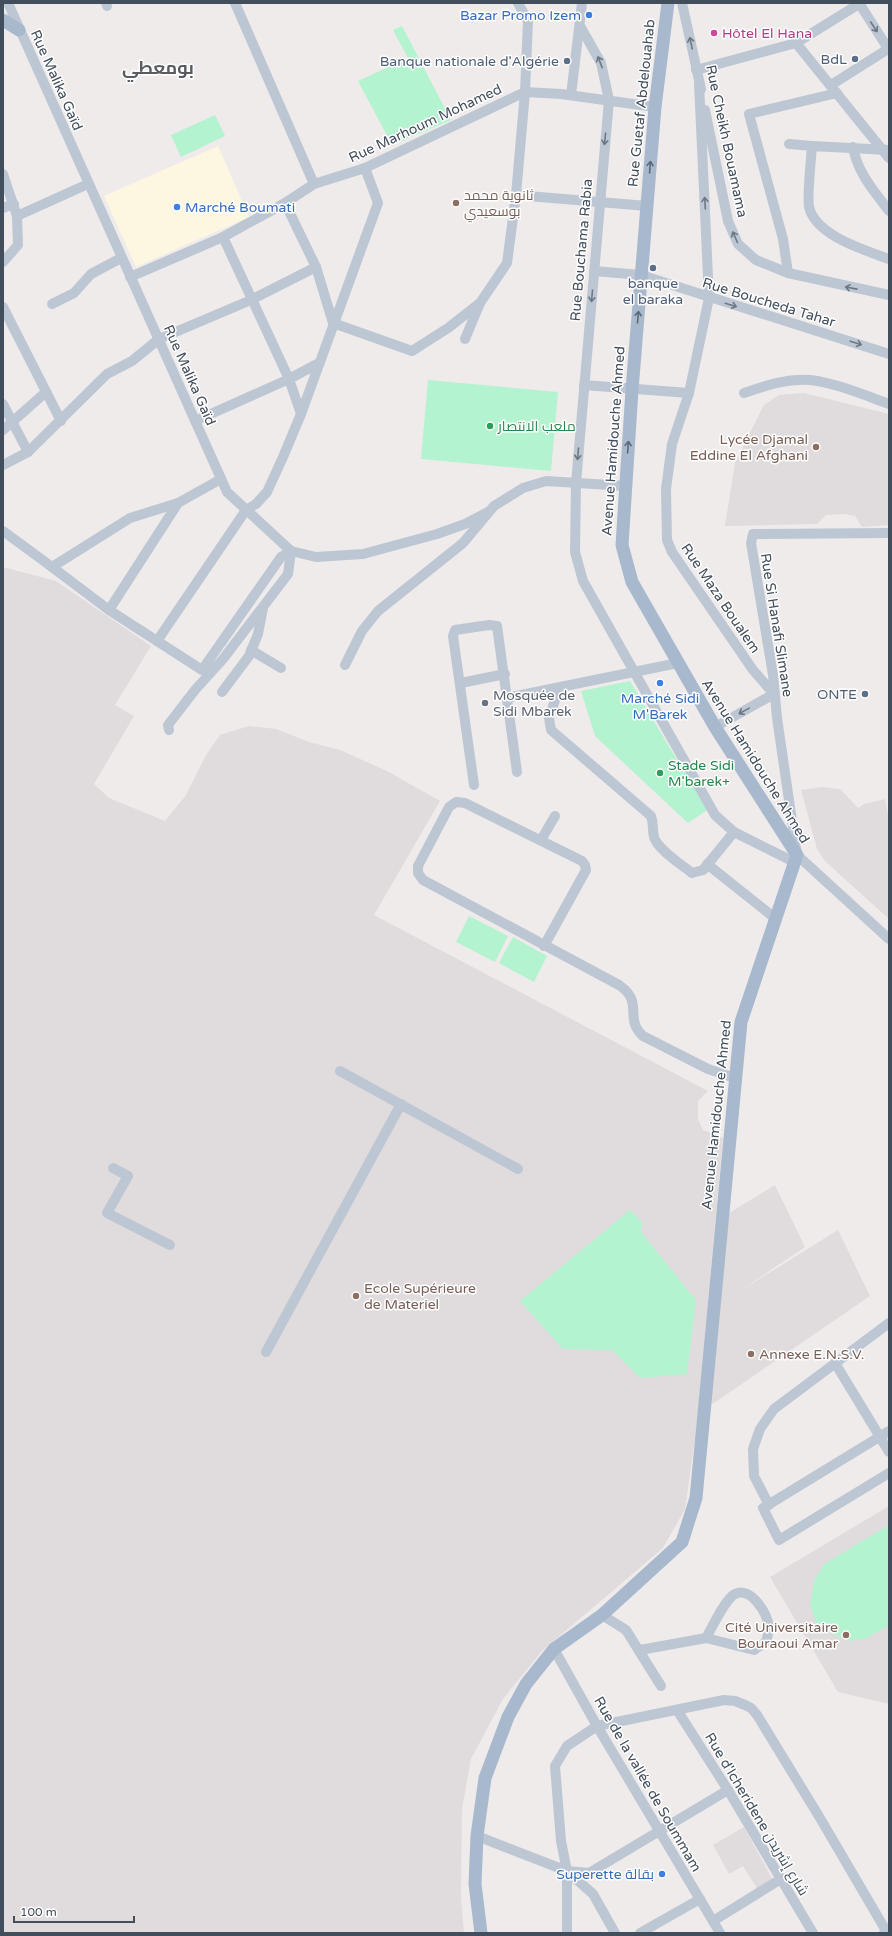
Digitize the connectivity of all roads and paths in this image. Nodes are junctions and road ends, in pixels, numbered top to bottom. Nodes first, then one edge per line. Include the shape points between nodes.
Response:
1 (8, 3) edge
2 (235, 3) edge
3 (518, 3) edge
4 (582, 3) edge
5 (668, 3) edge
6 (682, 3) edge
7 (859, 3) edge
8 (3, 20) edge
9 (580, 26) junction
10 (19, 30) junction
11 (796, 43) junction
12 (889, 49) edge
13 (696, 70) junction
14 (699, 83) junction
15 (834, 89) junction
16 (525, 92) junction
17 (571, 96) junction
18 (609, 100) junction
19 (654, 107) junction
20 (789, 144) dead end
21 (812, 146) junction
22 (853, 147) junction
23 (885, 150) edge
24 (889, 158) edge
25 (365, 168) junction
26 (3, 174) edge
27 (88, 184) junction
28 (314, 184) junction
29 (516, 195) junction
30 (599, 201) junction
31 (285, 203) junction
32 (14, 204) junction
33 (647, 206) junction
34 (3, 208) edge
35 (889, 211) edge
36 (17, 216) junction
37 (223, 237) junction
38 (121, 258) junction
39 (889, 259) edge
40 (3, 262) edge
41 (316, 267) junction
42 (594, 272) junction
43 (788, 273) junction
44 (641, 275) junction
45 (130, 277) junction
46 (889, 295) edge
47 (710, 298) junction
48 (251, 300) junction
49 (52, 304) dead end
50 (480, 304) junction
51 (3, 307) edge
52 (333, 323) junction
53 (465, 339) dead end
54 (159, 340) junction
55 (889, 354) edge
56 (319, 363) junction
57 (289, 379) junction
58 (584, 385) junction
59 (632, 390) junction
60 (46, 392) junction
61 (689, 394) junction
62 (744, 394) dead end
63 (3, 404) edge
64 (889, 404) edge
65 (301, 414) junction
66 (61, 421) junction
67 (195, 421) junction
68 (12, 422) junction
69 (3, 430) edge
70 (28, 452) junction
71 (3, 465) edge
72 (221, 479) junction
73 (576, 483) junction
74 (625, 486) junction
75 (178, 503) junction
76 (246, 510) junction
77 (488, 512) junction
78 (3, 531) edge
79 (889, 533) edge
80 (292, 551) junction
81 (52, 567) junction
82 (264, 606) junction
83 (109, 610) junction
84 (157, 641) junction
85 (252, 650) junction
86 (678, 663) junction
87 (345, 665) dead end
88 (282, 668) dead end
89 (634, 672) junction
90 (505, 674) junction
91 (461, 683) junction
92 (559, 688) junction
93 (222, 692) dead end
94 (774, 694) junction
95 (506, 698) junction
96 (715, 727) junction
97 (169, 730) dead end
98 (517, 772) dead end
99 (474, 784) dead end
100 (555, 816) dead end
101 (734, 832) junction
102 (541, 840) junction
103 (795, 859) junction
104 (707, 864) junction
105 (776, 919) junction
106 (889, 939) edge
107 (544, 946) junction
108 (340, 1071) dead end
109 (735, 1078) junction
110 (401, 1104) junction
111 (113, 1168) dead end
112 (518, 1169) dead end
113 (170, 1244) dead end
114 (889, 1323) edge
115 (266, 1352) dead end
116 (835, 1363) junction
117 (889, 1431) edge
118 (879, 1437) junction
119 (889, 1452) edge
120 (889, 1473) edge
121 (769, 1505) junction
122 (602, 1615) junction
123 (706, 1638) junction
124 (554, 1649) junction
125 (640, 1650) junction
126 (661, 1686) dead end
127 (677, 1710) junction
128 (597, 1726) junction
129 (728, 1790) junction
130 (659, 1831) junction
131 (477, 1836) junction
132 (567, 1871) junction
133 (780, 1879) junction
134 (700, 1899) junction
135 (713, 1921) junction
136 (481, 1933) edge
137 (567, 1933) edge
138 (615, 1933) edge
139 (640, 1933) edge
140 (720, 1933) edge
141 (813, 1933) edge
142 (884, 1933) edge

1 - 10 street, Rue Malika Gaïd
2 - 28 street
3 - 16 street via 528,21
4 - 9 street
5 - 19 main road, Rue Guetaf Abdelouahab
13 -> 6 street, Rue Cheikh Bouamama
7 - 11 street
7 -> 12 street
8 - 10 main road
9 - 17 street
18 -> 9 street, Rue Bouchama Rabia via 601,63
10 - 27 street, Rue Malika Gaïd
11 - 13 street
11 - 15 street
12 - 15 street
13 - 14 street, Rue Cheikh Bouamama
43 -> 14 street, Rue Cheikh Bouamama via 756,260 738,244 728,221
47 -> 14 street, Rue Maza Boualem
15 - 23 street
15 - 43 street via 749,114 759,142 783,239
16 - 17 street
16 - 25 street, Rue Marhoum Mohamed
16 - 29 street
17 - 18 street
18 - 19 street
18 -> 30 street, Rue Bouchama Rabia
33 -> 19 main road, Rue Guetaf Abdelouahab
20 - 21 street
21 - 22 street
21 - 39 street via 809,208 818,222 844,242
22 - 23 street
22 - 35 street via 855,160
23 - 24 street
25 - 28 street, Rue Marhoum Mohamed
25 - 52 street via 378,203
26 - 32 street
27 - 36 street
27 - 38 street, Rue Malika Gaïd
28 - 31 street, Rue Marhoum Mohamed
29 - 30 street
29 - 50 street via 507,263
30 - 33 street
30 - 42 street, Rue Bouchama Rabia
31 - 37 street, Rue Marhoum Mohamed
31 - 41 street
32 - 34 street
32 - 36 street
33 - 44 main road, Avenue Hamidouche Ahmed
36 - 40 street via 18,245
37 - 45 street, Rue Marhoum Mohamed
37 - 48 street
38 - 45 street, Rue Malika Gaïd
38 - 49 street via 91,274 74,293
41 - 48 street
41 - 52 street
42 - 44 street, Rue Boucheda Tahar
42 -> 58 street, Rue Bouchama Rabia
46 -> 43 street, Rue Cheikh Bouamama
44 - 47 street, Rue Boucheda Tahar
59 -> 44 main road, Avenue Hamidouche Ahmed
45 - 54 street, Rue Malika Gaïd
47 -> 55 street, Rue Boucheda Tahar
47 - 61 street, Rue Maza Boualem
48 - 54 street
48 - 57 street
50 - 52 street via 412,351
50 - 53 street
51 - 60 street
52 - 56 street
54 - 66 street via 132,362 107,374
54 - 67 street, Rue Malika Gaïd
56 - 57 street
56 - 65 street
57 - 65 street
57 - 67 street
58 - 59 street
58 -> 73 street, Rue Bouchama Rabia
59 - 61 street
74 -> 59 main road, Avenue Hamidouche Ahmed
60 - 66 street
60 - 68 street
61 - 94 street, Rue Maza Boualem via 672,444 666,489 667,540 672,552 753,670
62 - 64 street via 783,382 810,380
63 - 68 street
65 - 76 street via 267,492
66 - 70 street
67 - 72 street, Rue Malika Gaïd
68 - 69 street
68 - 70 street
70 - 71 street
72 - 75 street
72 - 76 street, Rue Malika Gaïd via 227,492
73 - 74 street
73 - 77 street via 546,481 529,486
73 - 89 street, Rue Bouchama Rabia via 575,552 583,581
74 - 86 main road, Avenue Hamidouche Ahmed via 622,546 632,582
75 - 81 street via 130,518
75 - 83 street
76 - 80 street, Rue Malika Gaïd
76 - 84 street
77 - 80 street, Rue Malika Gaïd via 437,534 363,554 316,557
77 - 87 street via 463,543 378,611 362,631
78 - 81 street
79 - 94 street, Rue Si Hanafi Slimane via 753,534 752,551
80 - 82 street via 288,574
80 - 84 street via 281,557 202,670
81 - 83 street
82 - 85 street
82 - 97 street via 168,725
83 - 84 street
85 - 88 street
85 - 93 street
86 - 89 street
86 - 96 main road, Avenue Hamidouche Ahmed
89 - 92 street
89 - 101 street, Rue Bouchama Rabia via 715,815
90 - 91 street
90 - 91 street via 497,626 455,630 453,636
90 - 95 street
91 - 99 street
92 - 95 street
92 - 104 street via 549,718 551,730 651,816 654,837 659,846 692,873 703,870
94 -> 96 street
94 - 103 street, Rue Si Hanafi Slimane
95 - 98 street
96 - 103 main road, Avenue Hamidouche Ahmed
100 - 102 street
101 - 103 street, Rue Bouchama Rabia
101 - 104 street
102 - 107 street via 582,861 586,870
102 - 107 street via 490,814 465,803 456,802 449,806 418,866 418,873 423,880
103 - 105 main road, Avenue Hamidouche Ahmed
103 - 106 street, Rue Bouchama Rabia
104 - 105 street
105 - 109 main road, Avenue Hamidouche Ahmed via 741,1022
107 - 109 street via 628,992 634,1005 633,1020 644,1036 708,1069
108 - 110 street
109 - 122 main road, Avenue Hamidouche Ahmed via 696,1498 682,1542
110 - 112 street
110 - 115 street
111 - 113 street via 128,1176 107,1214
114 - 116 street
116 - 118 street
116 - 121 street via 774,1409 760,1429 753,1449 754,1476
117 - 118 street
118 - 119 street
118 - 121 street
120 - 121 street via 779,1540 763,1508
122 - 124 main road, Avenue Hamidouche Ahmed
122 - 125 street via 626,1630
123 - 123 street via 754,1650 766,1642 769,1626 760,1606 751,1595 745,1592 734,1594
123 - 125 street
124 - 128 street, Rue de la vallée de Soummam
124 - 131 main road, Avenue Hamidouche Ahmed via 526,1684 508,1717 485,1778
125 - 126 street
127 - 128 street
127 - 129 street, Rue d'Icheridene شارع إشريدن
127 - 142 street via 724,1700 735,1701 751,1708 820,1818
128 - 130 street, Rue de la vallée de Soummam
128 - 132 street via 567,1746 555,1766 561,1841
129 - 130 street
129 - 133 street, Rue d'Icheridene شارع إشريدن
130 - 132 street via 588,1873
130 - 134 street, Rue de la vallée de Soummam
131 - 132 street
131 - 136 main road, Avenue Hamidouche Ahmed via 475,1884
132 - 137 street
132 - 138 street via 593,1894
133 - 135 street
133 - 141 street, Rue d'Icheridene شارع إشريدن
134 - 135 street, Rue de la vallée de Soummam
134 - 139 street
135 - 140 street, Rue de la vallée de Soummam

